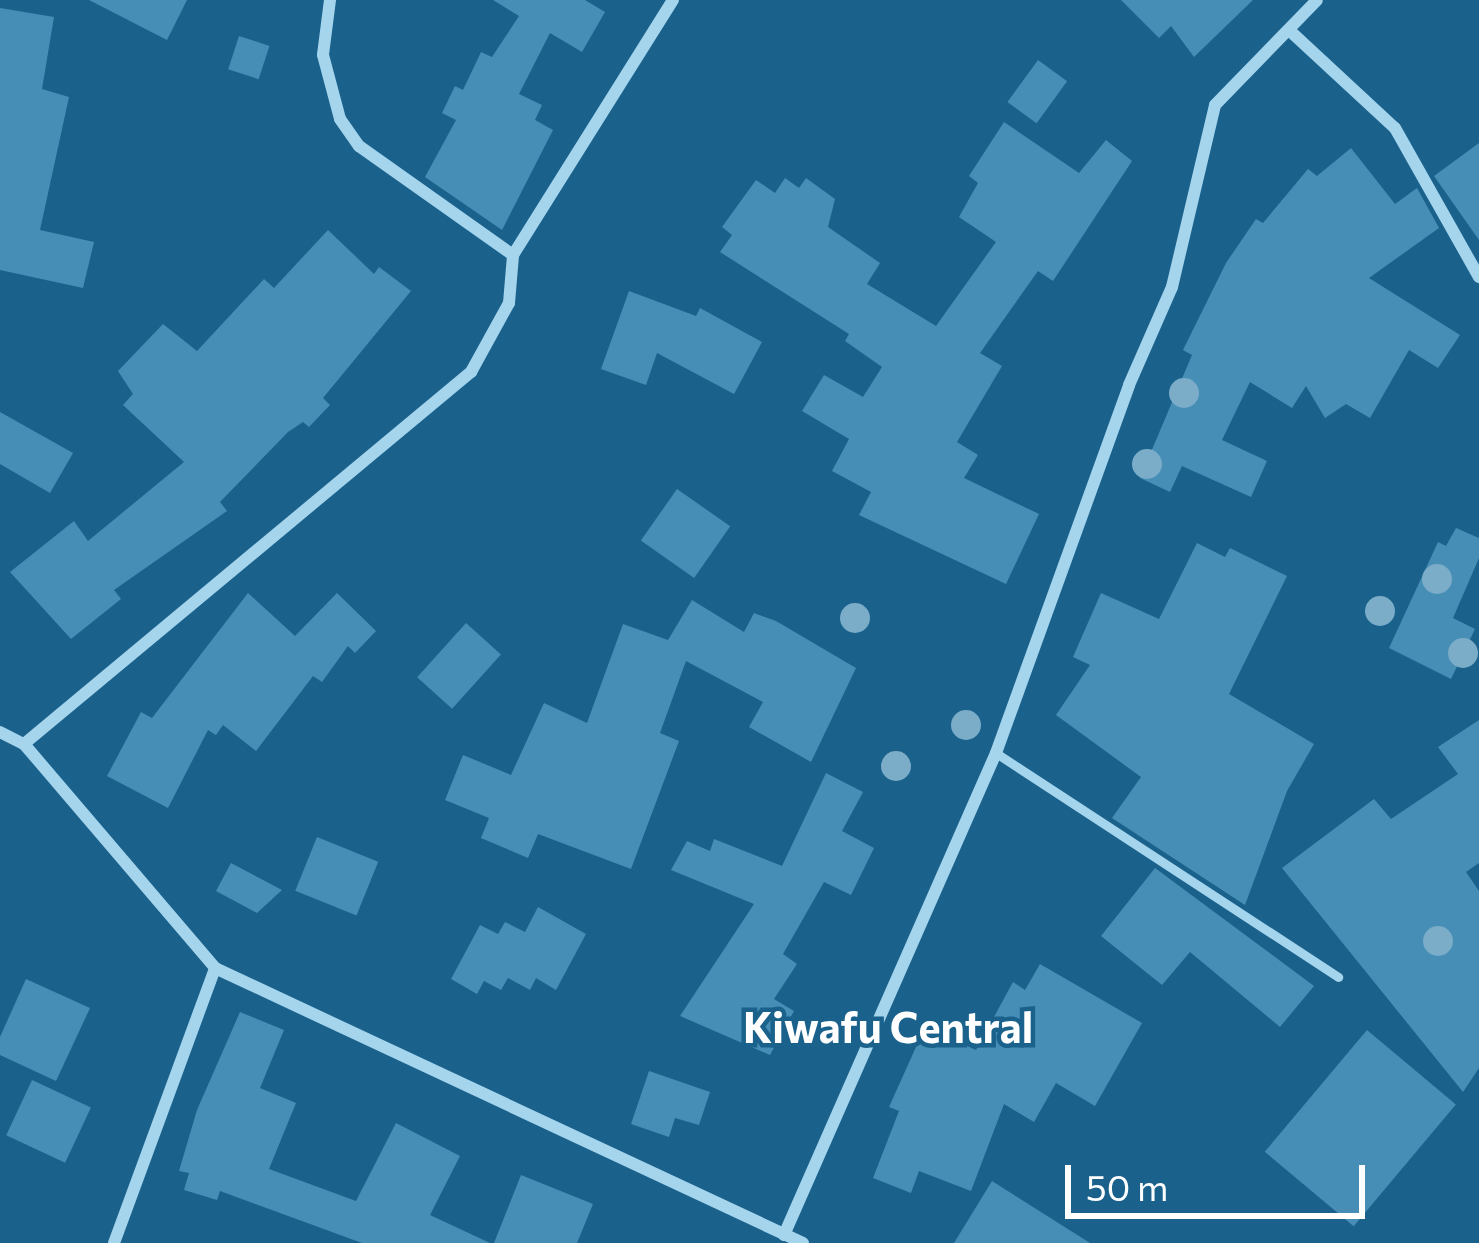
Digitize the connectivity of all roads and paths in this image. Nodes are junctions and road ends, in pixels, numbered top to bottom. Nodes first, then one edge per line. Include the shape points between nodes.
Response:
1 (330, 0) edge
2 (673, 0) edge
3 (1317, 0) edge
4 (1289, 30) junction
5 (513, 255) junction
6 (1479, 277) edge
7 (0, 732) edge
8 (24, 744) junction
9 (996, 753) junction
10 (215, 968) junction
11 (1338, 977) dead end
12 (784, 1234) junction
13 (113, 1243) edge
14 (803, 1243) edge

1 - 5 street via 323,55 340,119 359,146
2 - 5 street
3 - 4 street
4 - 6 street via 1395,128
4 - 9 street via 1215,105 1172,286
5 - 8 street via 508,303 471,372
7 - 8 street
8 - 10 street
9 - 11 lane
9 - 12 street
10 - 12 street
10 - 13 street
12 - 14 street

